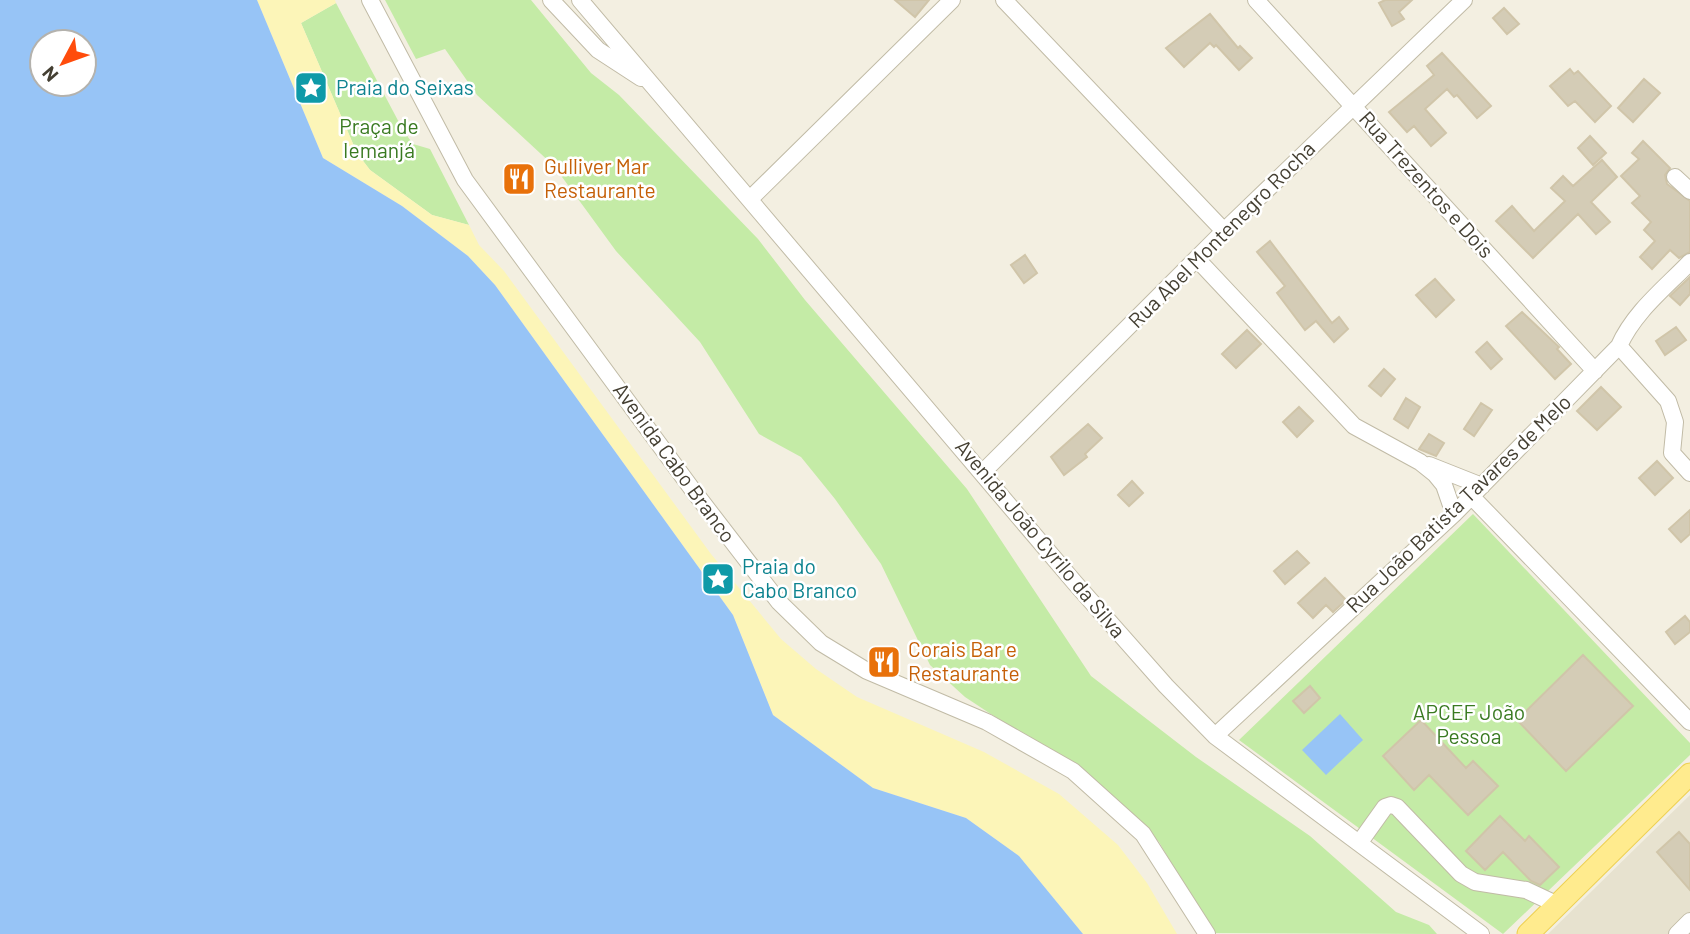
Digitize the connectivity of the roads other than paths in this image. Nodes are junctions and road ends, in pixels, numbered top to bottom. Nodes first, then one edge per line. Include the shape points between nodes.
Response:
1 (370, 0) edge
2 (551, 0) edge
3 (580, 0) edge
4 (952, 0) edge
5 (1004, 0) edge
6 (1256, 0) edge
7 (1464, 0) edge
8 (653, 85) junction
9 (1353, 105) junction
10 (1675, 177) dead end
11 (1690, 191) edge
12 (751, 198) junction
13 (1224, 231) junction
14 (1197, 259) junction
15 (1690, 262) edge
16 (1619, 346) junction
17 (1595, 371) junction
18 (1420, 462) junction
19 (983, 472) junction
20 (1690, 473) edge
21 (1477, 491) junction
22 (1454, 514) junction
23 (1690, 722) edge
24 (1215, 736) junction
25 (1690, 774) edge
26 (1360, 842) junction
27 (1558, 905) junction
28 (1690, 921) edge
29 (1206, 930) edge
30 (1481, 934) edge
31 (1528, 934) edge
32 (1677, 934) edge

1 - 29 street, Avenida Cabo Branco via 465,180 716,521 792,616 821,643 867,671 987,722 1073,771 1143,834
2 - 8 street, Avenida João Cyrilo da Silva via 598,50
3 - 8 street, Avenida João Cyrilo da Silva
4 - 12 street
5 - 13 street
6 - 9 street, Rua Trezentos e Dois
7 - 9 street, Rua Abel Montenegro Rocha
8 - 12 street, Avenida João Cyrilo da Silva
9 - 13 street, Rua Abel Montenegro Rocha
9 - 17 street, Rua Trezentos e Dois
10 - 11 street
12 - 19 street, Avenida João Cyrilo da Silva
13 - 14 street, Rua Abel Montenegro Rocha
14 - 18 street via 1354,426
14 - 19 street, Rua Abel Montenegro Rocha
15 - 16 street, Rua João Batista Tavares de Melo via 1643,309
16 - 17 street, Rua João Batista Tavares de Melo
16 - 20 street via 1668,401 1675,422 1672,453
17 - 21 street, Rua João Batista Tavares de Melo
18 - 21 street
18 - 22 street via 1444,485
19 - 24 street, Avenida João Cyrilo da Silva via 1139,655
21 - 22 street, Rua João Batista Tavares de Melo
21 - 23 street
22 - 24 street, Rua João Batista Tavares de Melo
24 - 26 street, Avenida João Cyrilo da Silva
25 - 27 main road
26 - 27 street via 1391,805 1461,874 1475,882 1525,890
26 - 30 street, Avenida João Cyrilo da Silva
27 - 31 main road
28 - 32 street

